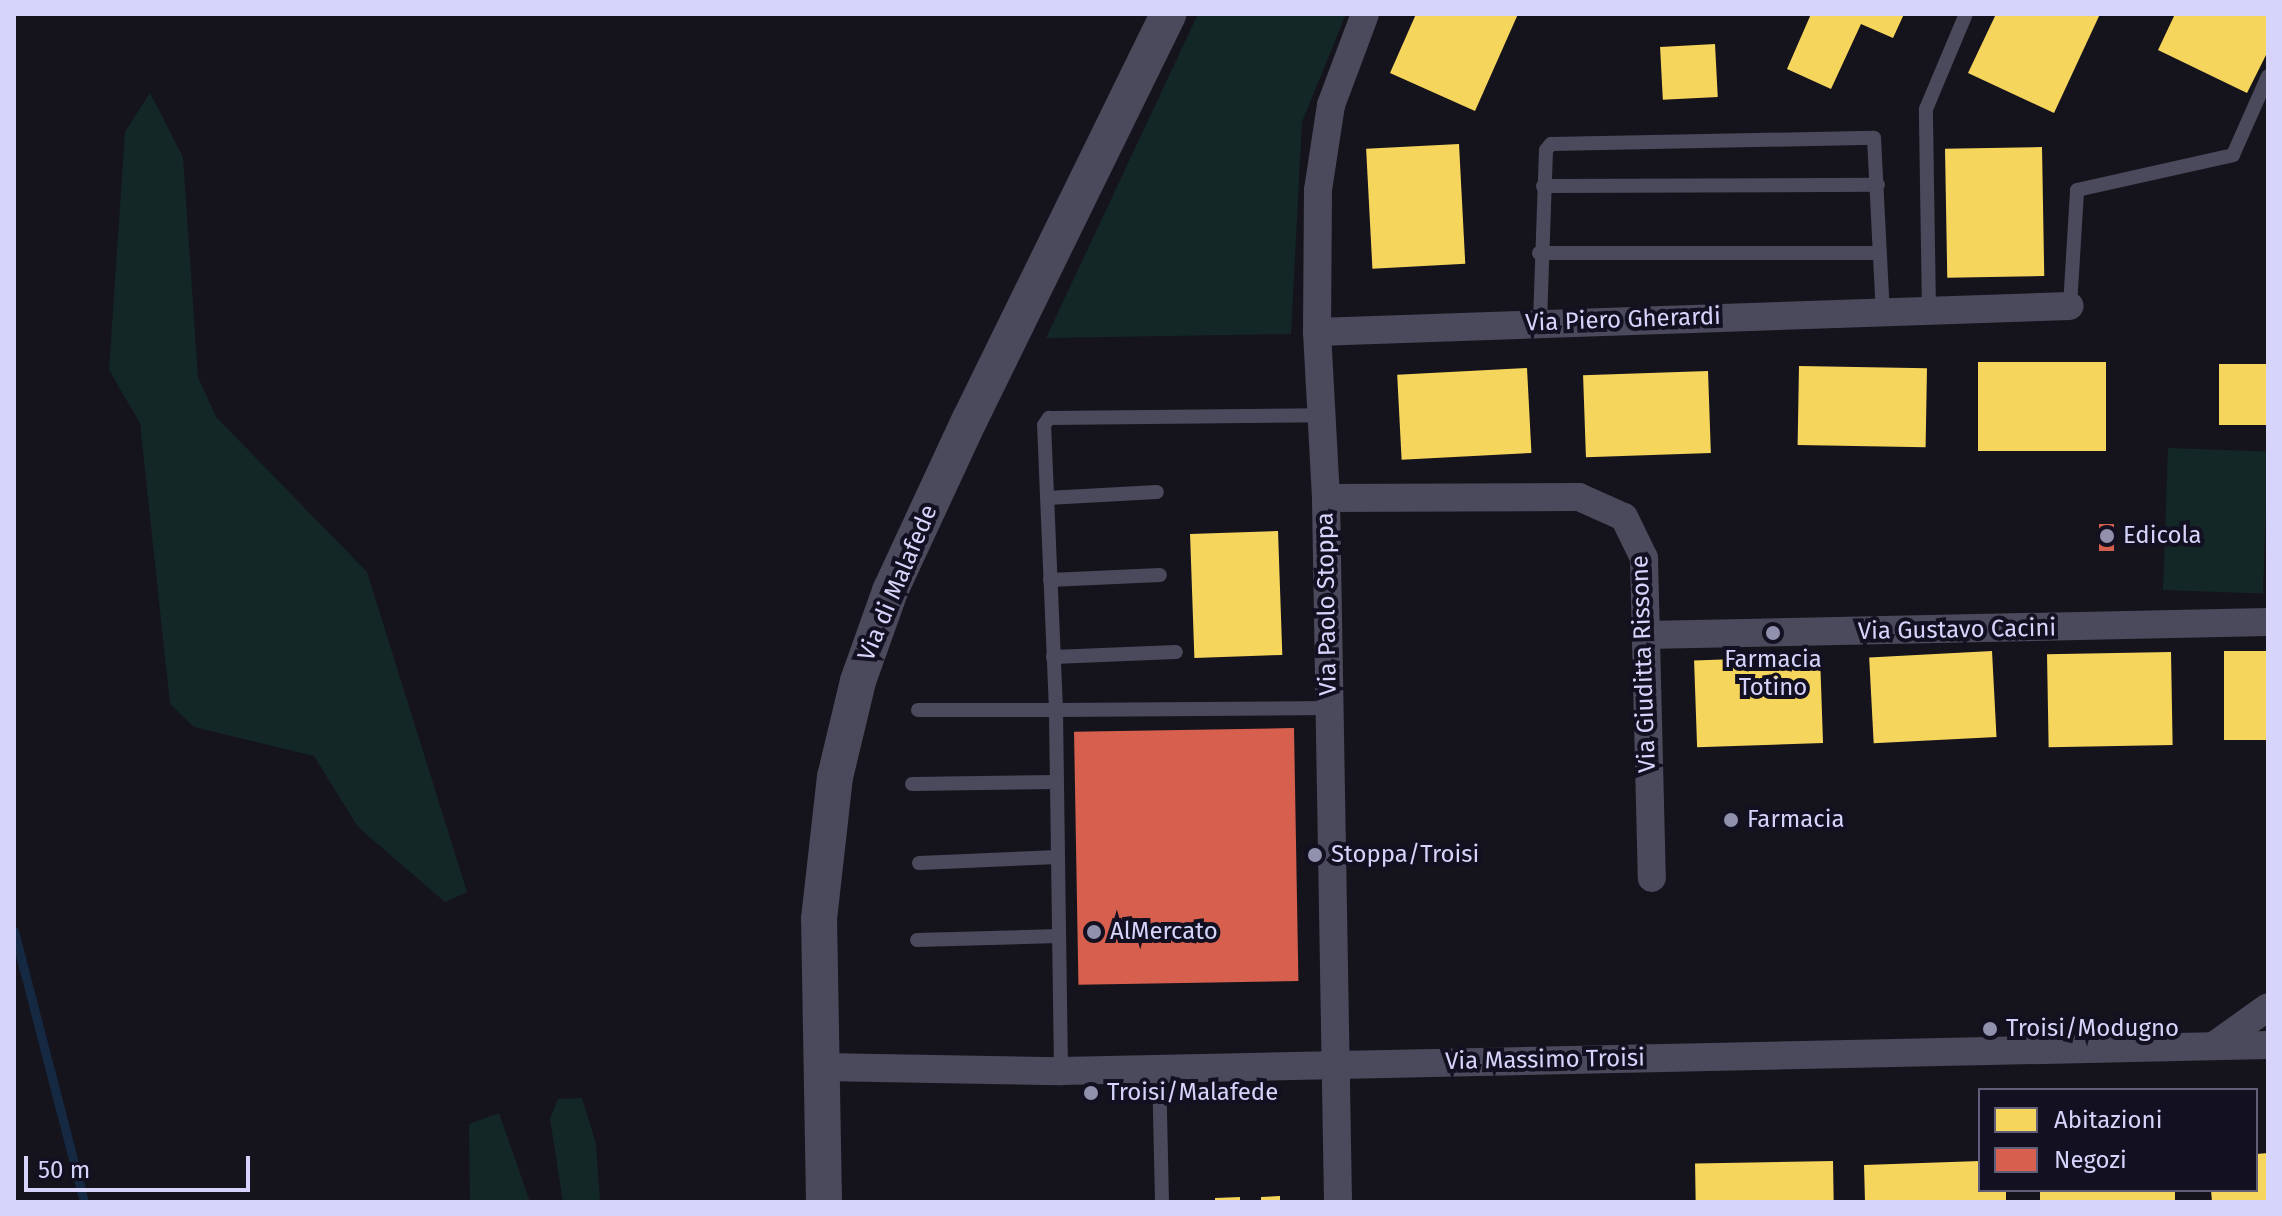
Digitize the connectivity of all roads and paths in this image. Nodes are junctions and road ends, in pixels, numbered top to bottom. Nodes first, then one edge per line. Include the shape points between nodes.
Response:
1 (1168, 14) edge
2 (1365, 14) edge
3 (1966, 14) edge
4 (2268, 76) edge
5 (1878, 185) junction
6 (1543, 186) junction
7 (1539, 253) junction
8 (1879, 253) junction
9 (2070, 306) joint
10 (1929, 311) junction
11 (1883, 313) junction
12 (1540, 322) junction
13 (1317, 332) junction
14 (1321, 415) junction
15 (1157, 492) dead end
16 (1047, 498) junction
17 (1326, 498) junction
18 (1160, 575) dead end
19 (1050, 580) junction
20 (2268, 622) edge
21 (1646, 635) junction
22 (1176, 652) dead end
23 (1053, 657) junction
24 (1328, 708) junction
25 (918, 710) dead end
26 (1056, 710) junction
27 (1057, 782) junction
28 (912, 784) dead end
29 (1058, 857) junction
30 (919, 863) dead end
31 (1652, 878) dead end
32 (1059, 936) junction
33 (917, 940) dead end
34 (2268, 1007) edge
35 (2215, 1045) junction
36 (2268, 1045) edge
37 (1334, 1065) junction
38 (822, 1067) junction
39 (1159, 1069) junction
40 (1061, 1071) junction
41 (824, 1202) edge
42 (1162, 1202) edge
43 (1338, 1202) edge

1 - 38 street, Via di Malafede via 890,591 858,681 825,847 819,919
2 - 13 street, Via Paolo Stoppa via 1329,119 1318,190
3 - 10 lane via 1926,109
4 - 9 lane, Via Piero Gherardi via 2233,155 2077,190
5 - 6 lane
5 - 6 lane via 1874,138 1551,144
5 - 8 lane
6 - 7 lane
7 - 8 lane
7 - 12 lane
8 - 11 lane
9 - 10 street, Via Piero Gherardi
10 - 11 street, Via Piero Gherardi
11 - 12 street, Via Piero Gherardi
12 - 13 street, Via Piero Gherardi
13 - 14 street, Via Paolo Stoppa
14 - 16 lane via 1049,418 1044,425
14 - 17 street, Via Paolo Stoppa
15 - 16 lane
16 - 19 lane
17 - 21 street, Via Giuditta Rissone via 1579,497 1605,504 1624,517 1644,558
17 - 24 street, Via Paolo Stoppa
18 - 19 lane
19 - 23 lane
20 - 21 street, Via Gustavo Cacini
21 - 31 street, Via Giuditta Rissone
22 - 23 lane
23 - 26 lane
24 - 26 lane
24 - 37 street, Via Paolo Stoppa
25 - 26 lane
26 - 27 lane
27 - 28 lane
27 - 29 lane
29 - 30 lane
29 - 32 lane
32 - 33 lane
32 - 40 lane
34 - 35 street
35 - 36 street, Via Massimo Troisi
35 - 37 street, Via Massimo Troisi
37 - 39 street, Via Massimo Troisi
37 - 43 street, Via Paolo Stoppa
38 - 40 street, Via Massimo Troisi
38 - 41 street, Via di Malafede
39 - 40 street, Via Massimo Troisi
39 - 42 lane

